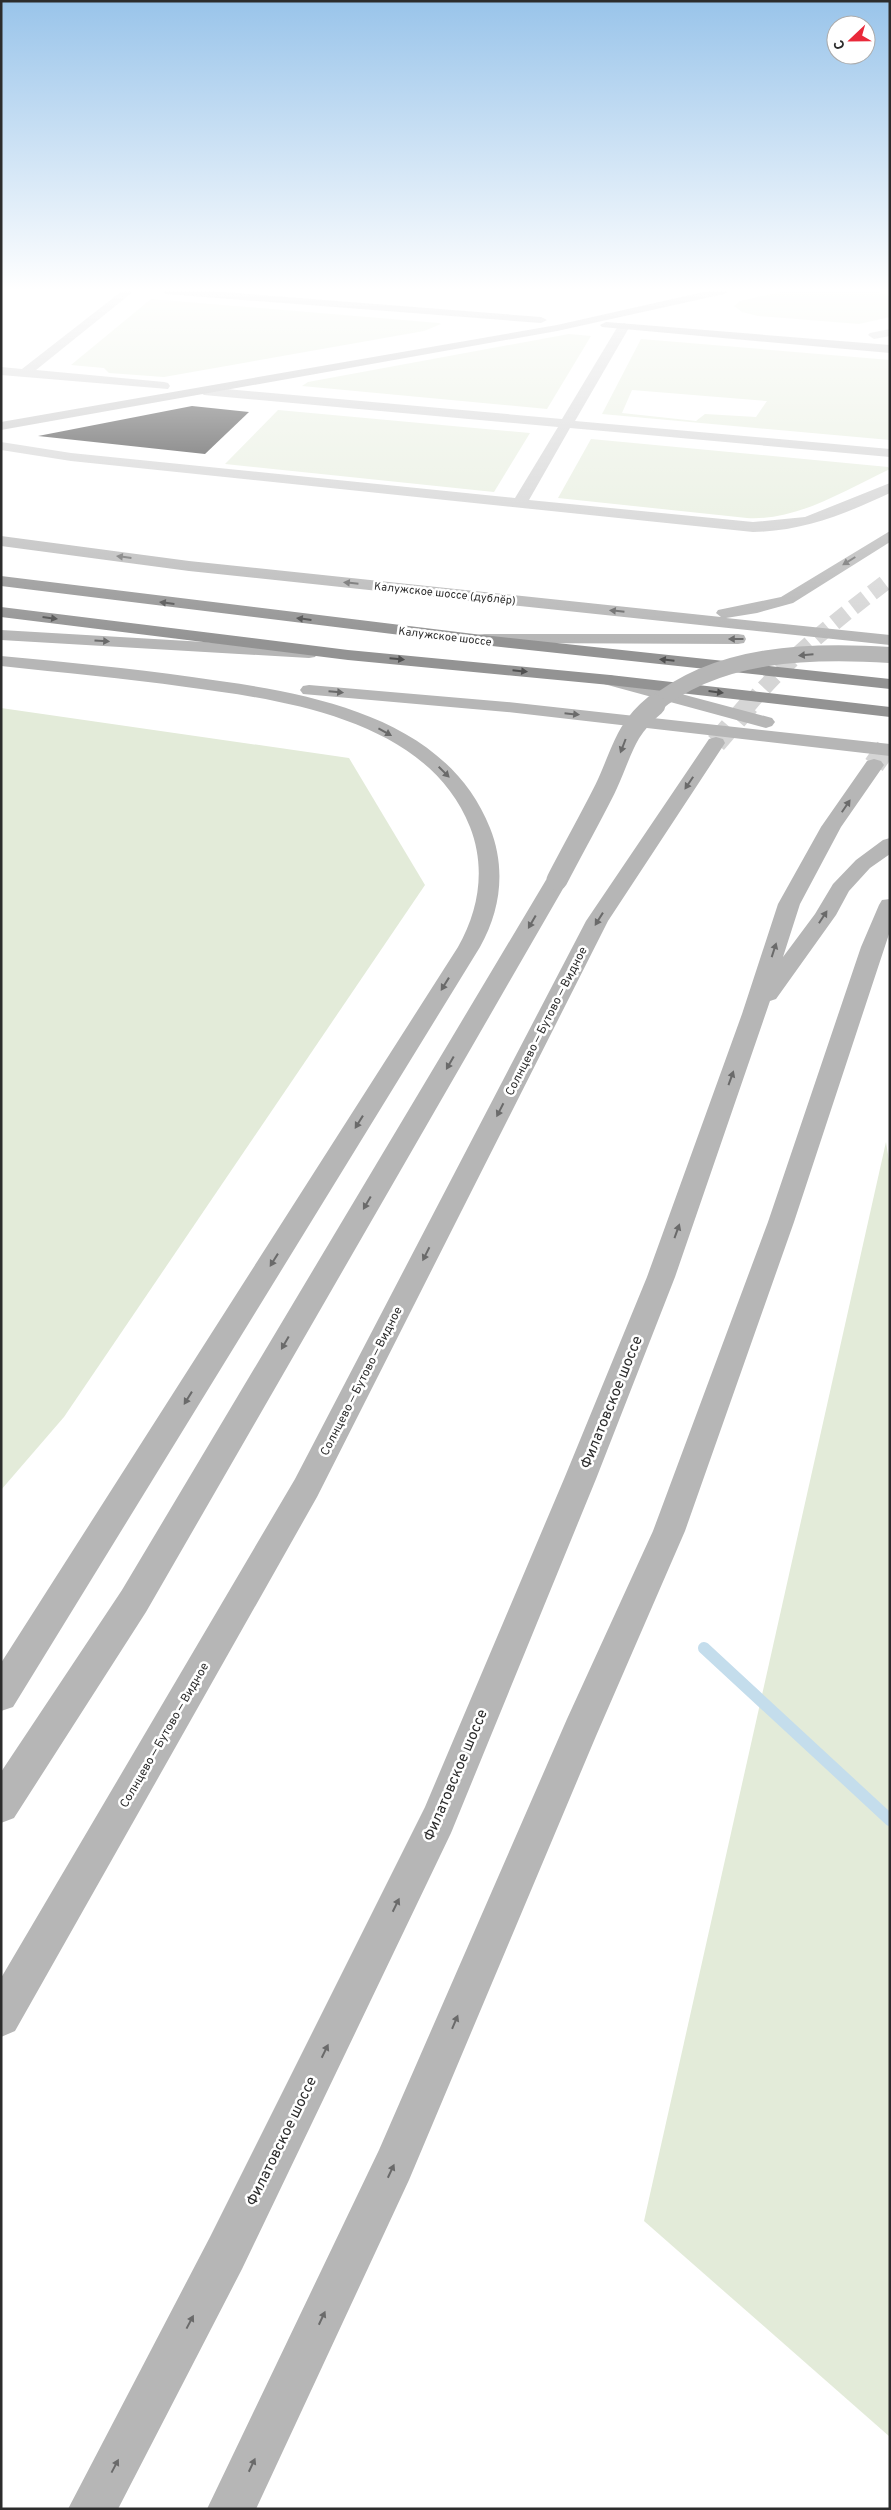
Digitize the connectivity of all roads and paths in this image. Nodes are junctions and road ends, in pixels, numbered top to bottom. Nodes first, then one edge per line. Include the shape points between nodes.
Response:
1 (40, 408) edge
2 (105, 408) edge
3 (400, 408) edge
4 (577, 408) edge
5 (1, 415) edge
6 (568, 424) junction
7 (1, 426) edge
8 (1, 446) edge
9 (890, 453) edge
10 (890, 486) edge
11 (519, 504) junction
12 (890, 535) edge
13 (1, 541) edge
14 (1, 581) edge
15 (1, 612) edge
16 (666, 616) junction
17 (1, 635) edge
18 (474, 639) junction
19 (890, 640) edge
20 (348, 655) junction
21 (890, 655) edge
22 (1, 661) edge
23 (148, 676) junction
24 (610, 680) junction
25 (890, 684) edge
26 (890, 712) edge
27 (716, 743) tunnel mouth
28 (890, 750) tunnel mouth
29 (869, 756) junction
30 (890, 844) edge
31 (890, 905) edge
32 (754, 1014) junction
33 (1, 1694) edge
34 (1, 1804) edge
35 (1, 2017) edge
36 (92, 2509) edge
37 (232, 2509) edge

1 - 5 main road
2 - 7 main road
3 - 6 street
4 - 6 street
6 - 9 street
6 - 11 street
8 - 11 street via 71,457
10 - 11 street via 817,520 778,527
12 -> 16 main road via 787,600 712,614
16 -> 13 main road, Калужское шоссе (дублёр) via 190,566
18 -> 14 highway, Калужское шоссе
15 -> 20 highway
16 - 19 main road, Калужское шоссе (дублёр)
17 -> 20 main road
19 -> 18 main road
25 -> 18 highway, Калужское шоссе
20 -> 24 highway
21 -> 34 main road, bridge via 836,652 771,658 717,671 685,684 649,708 626,737 610,778 556,880 134,1601
22 - 23 main road
23 -> 29 main road via 507,707
23 -> 33 main road via 298,699 333,709 405,743 435,764 471,804 487,847 489,892 483,918 456,966
24 -> 26 highway
24 - 29 main road
27 -> 35 main road, Солнцево — Бутово — Видное via 597,921 306,1488
28 - 29 main road
32 -> 29 main road via 789,904
32 -> 30 main road via 825,915 840,888 863,864
37 -> 31 main road via 394,2166 669,1531 781,1222 872,947
36 -> 32 main road, Филатовское шоссе via 226,2252 438,1820 661,1277

